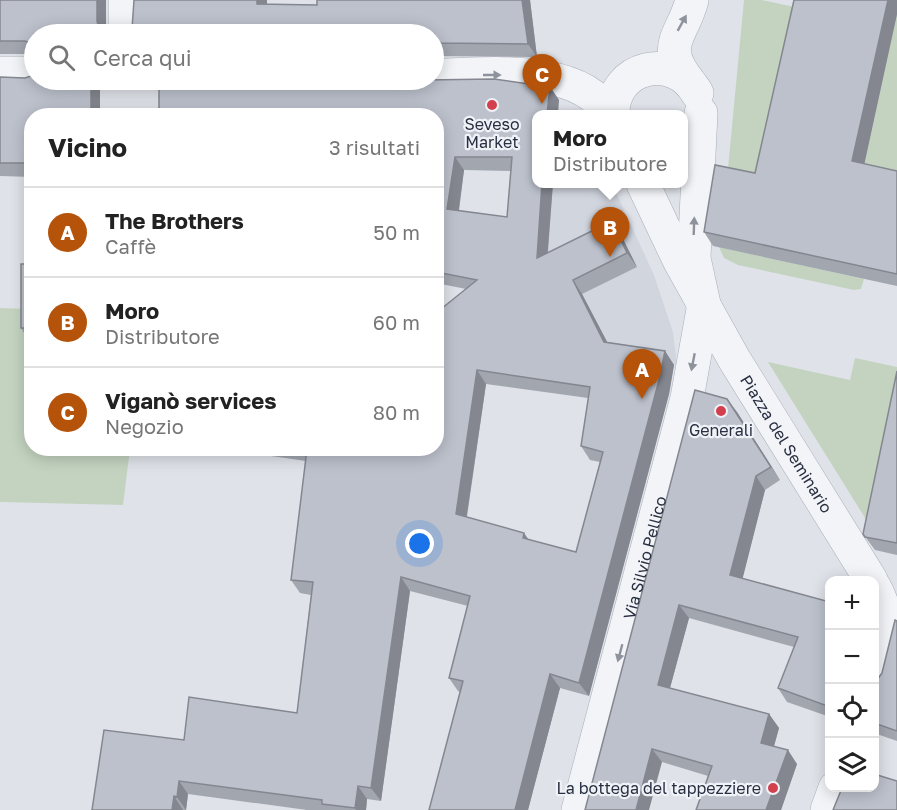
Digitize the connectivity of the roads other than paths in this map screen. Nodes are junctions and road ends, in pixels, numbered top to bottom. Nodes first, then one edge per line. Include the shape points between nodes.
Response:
1 (125, 0) edge
2 (692, 0) edge
3 (125, 24) edge
4 (0, 74) edge
5 (24, 74) edge
6 (444, 75) edge
7 (690, 82) junction
8 (607, 110) edge
9 (612, 110) edge
10 (701, 113) junction
11 (688, 142) edge
12 (645, 188) edge
13 (704, 304) junction
14 (880, 585) edge
15 (879, 661) edge
16 (834, 792) edge
17 (578, 810) edge
18 (827, 810) edge

1 - 3 street
7 -> 2 street, Piazza del Seminario via 673,50
4 - 5 street
6 -> 8 street via 532,75 559,80 590,93
7 - 9 street via 668,69 653,67 639,71 617,92
7 - 10 street, Piazza del Seminario
10 - 11 street via 696,133
13 -> 10 street, Piazza del Seminario via 694,258
12 - 13 street, Piazza del Seminario
13 - 14 street, Piazza del Seminario via 734,359
13 -> 17 street, Via Silvio Pellico via 687,398
14 - 15 street, Piazza del Seminario via 887,631
16 - 18 street

